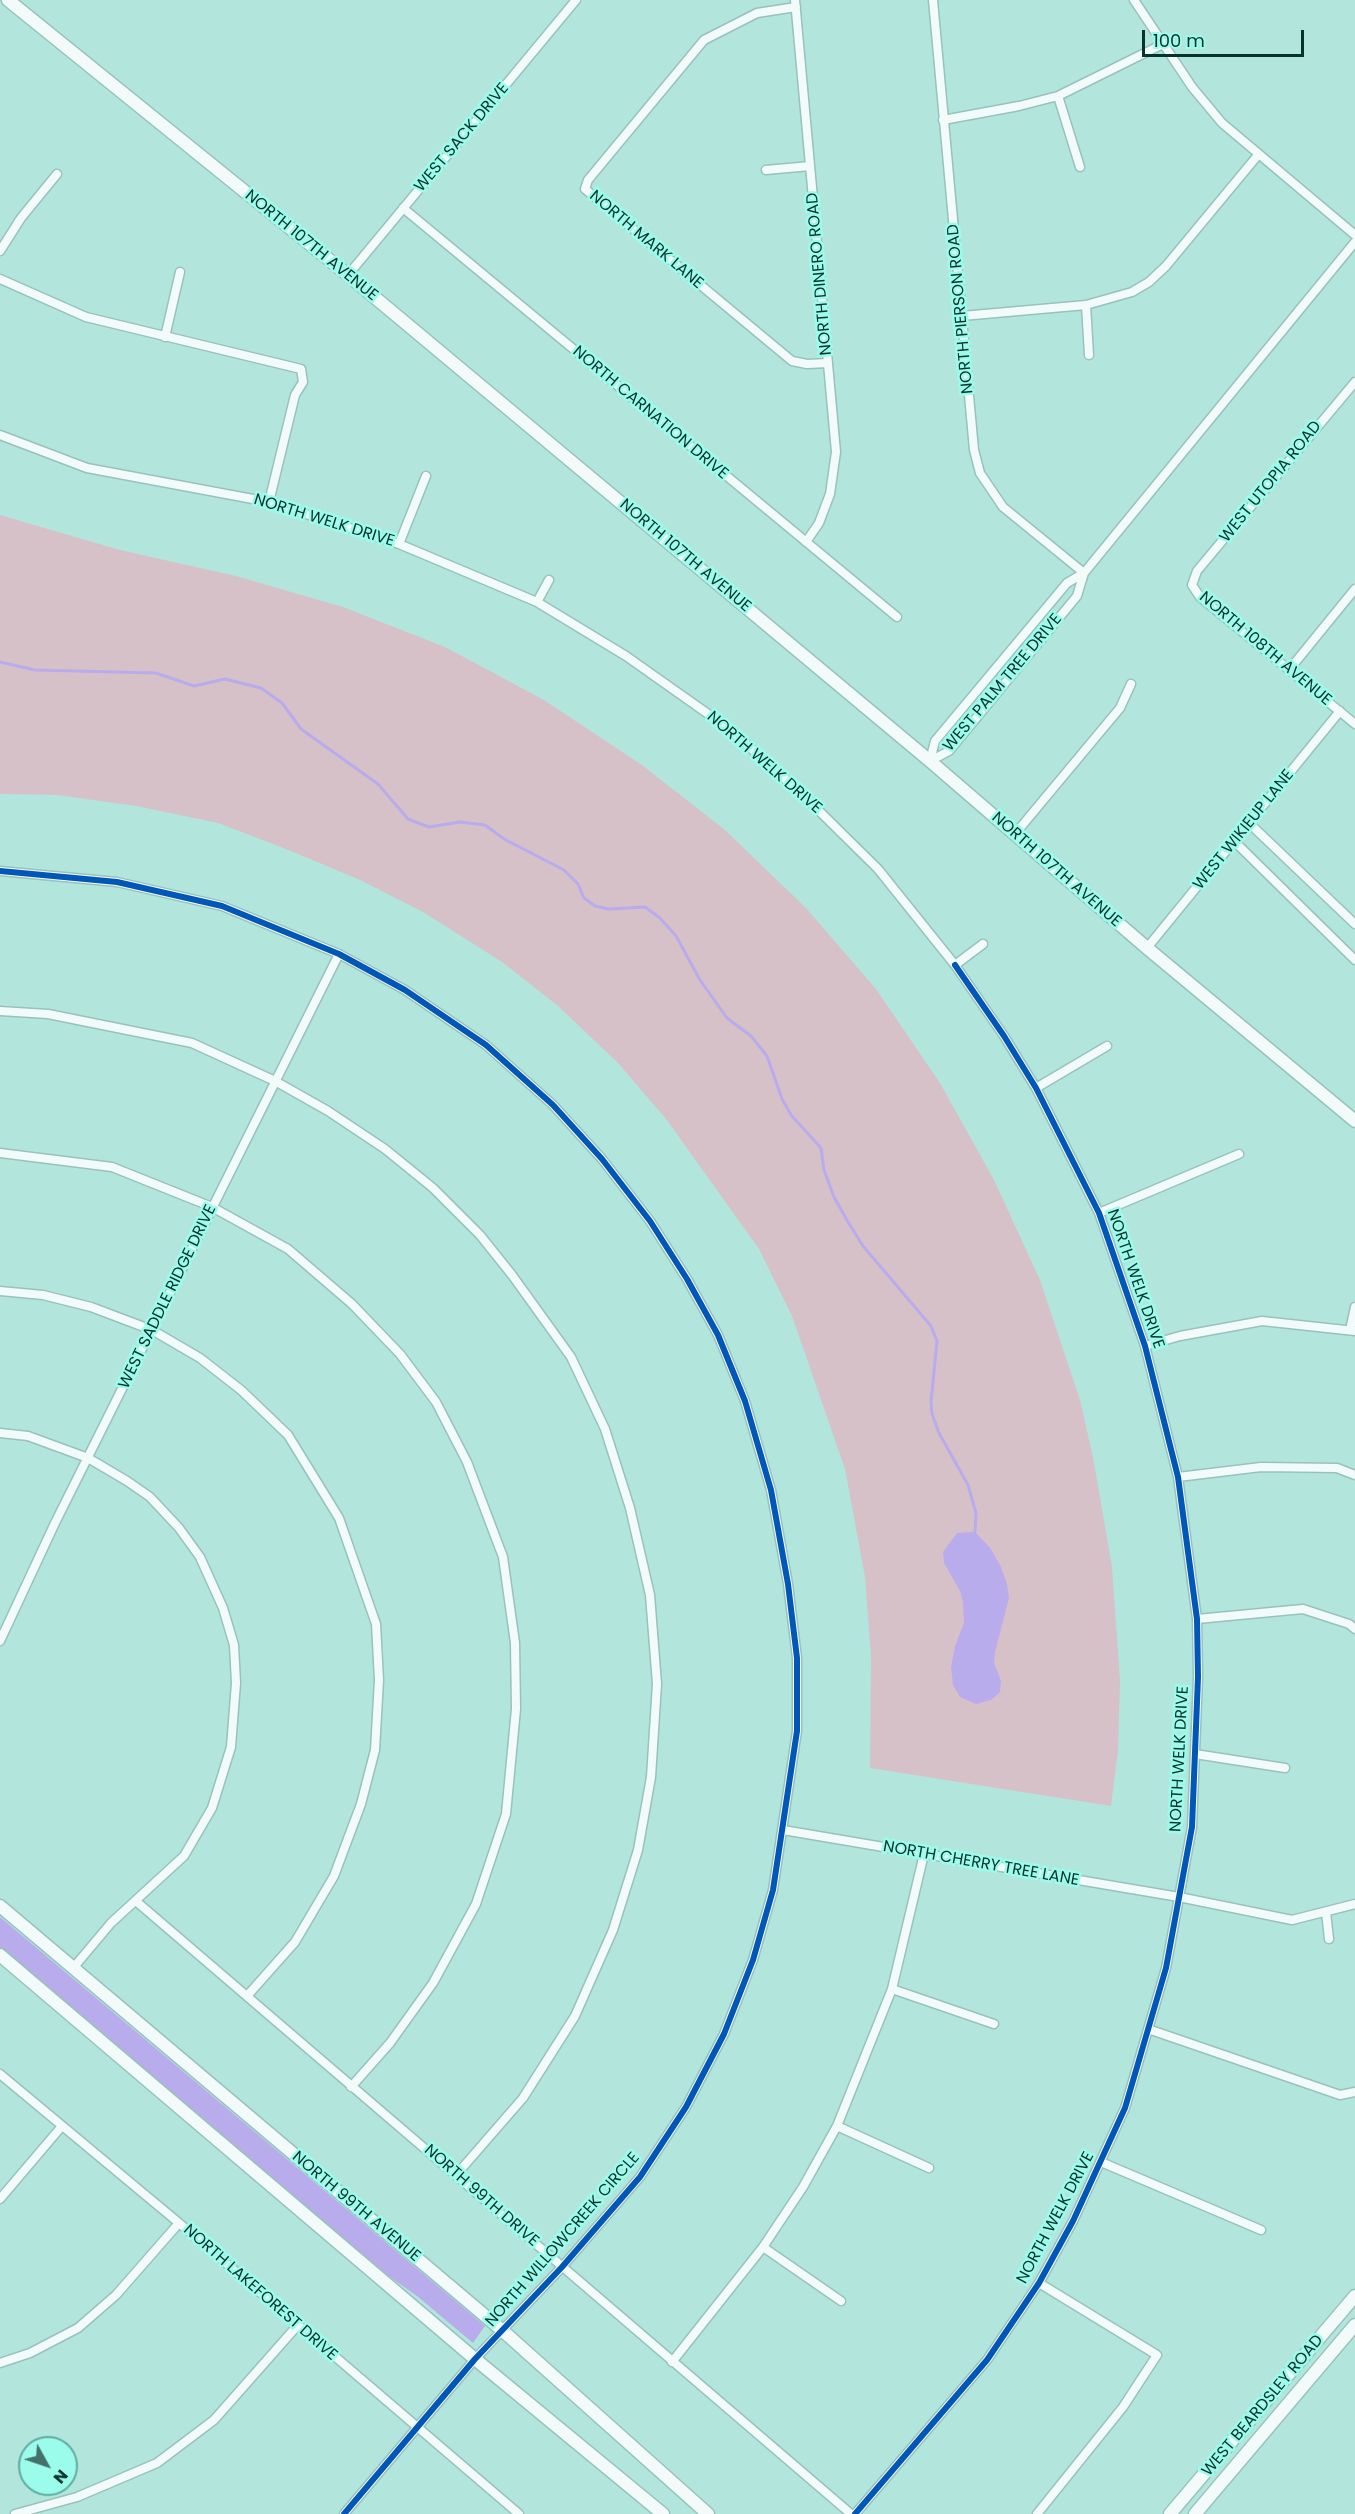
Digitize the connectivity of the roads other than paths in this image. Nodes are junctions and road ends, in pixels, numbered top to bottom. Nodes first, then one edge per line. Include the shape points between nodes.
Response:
1 (8, 0) edge
2 (576, 0) edge
3 (933, 0) edge
4 (1134, 0) edge
5 (795, 3) edge
6 (1163, 44) junction
7 (1058, 96) junction
8 (943, 120) junction
9 (1258, 155) junction
10 (810, 166) junction
11 (1080, 167) dead end
12 (766, 170) dead end
13 (57, 174) dead end
14 (403, 208) junction
15 (1355, 235) edge
16 (1355, 242) edge
17 (0, 251) edge
18 (180, 272) dead end
19 (348, 275) junction
20 (0, 279) edge
21 (1086, 305) junction
22 (962, 316) junction
23 (165, 337) junction
24 (1089, 356) dead end
25 (828, 363) junction
26 (1355, 382) edge
27 (0, 435) edge
28 (426, 476) dead end
29 (269, 502) junction
30 (806, 542) junction
31 (399, 544) junction
32 (1084, 573) junction
33 (549, 580) dead end
34 (1192, 585) joint
35 (1355, 589) edge
36 (537, 602) junction
37 (897, 617) dead end
38 (1289, 670) junction
39 (1131, 684) dead end
40 (1340, 711) junction
41 (1355, 724) edge
42 (930, 761) junction
43 (1249, 823) junction
44 (1015, 834) junction
45 (1234, 842) junction
46 (0, 870) edge
47 (1355, 924) edge
48 (982, 944) dead end
49 (1147, 948) junction
50 (339, 954) junction
51 (1355, 960) edge
52 (955, 965) junction
53 (0, 1011) edge
54 (1107, 1046) dead end
55 (275, 1081) junction
56 (1036, 1088) junction
57 (1355, 1121) edge
58 (0, 1153) edge
59 (1239, 1154) dead end
60 (212, 1207) junction
61 (1099, 1213) junction
62 (0, 1290) edge
63 (1355, 1307) edge
64 (152, 1330) junction
65 (1352, 1331) edge
66 (1145, 1346) junction
67 (0, 1433) edge
68 (88, 1458) junction
69 (1355, 1475) edge
70 (1178, 1477) junction
71 (1197, 1619) junction
72 (1355, 1629) edge
73 (0, 1641) edge
74 (1195, 1754) junction
75 (1285, 1768) dead end
76 (783, 1830) junction
77 (924, 1854) junction
78 (1179, 1898) junction
79 (137, 1902) junction
80 (1355, 1904) edge
81 (0, 1906) edge
82 (1326, 1912) junction
83 (1329, 1939) dead end
84 (0, 1955) edge
85 (74, 1967) junction
86 (892, 1989) junction
87 (247, 1996) junction
88 (994, 2024) dead end
89 (1148, 2029) junction
90 (0, 2074) edge
91 (351, 2087) junction
92 (1355, 2092) edge
93 (62, 2126) junction
94 (837, 2126) junction
95 (1101, 2163) junction
96 (929, 2168) dead end
97 (457, 2174) junction
98 (0, 2199) edge
99 (179, 2223) junction
100 (1261, 2230) dead end
101 (763, 2247) junction
102 (562, 2267) junction
103 (1039, 2283) junction
104 (1355, 2296) edge
105 (841, 2301) dead end
106 (1355, 2325) edge
107 (297, 2326) junction
108 (502, 2331) junction
109 (475, 2359) junction
110 (672, 2362) junction
111 (0, 2363) edge
112 (417, 2427) junction
113 (1198, 2483) junction
114 (1212, 2494) junction
115 (15, 2514) edge
116 (344, 2514) edge
117 (519, 2514) edge
118 (663, 2514) edge
119 (708, 2514) edge
120 (853, 2514) edge
121 (1037, 2514) edge
122 (1170, 2514) edge
123 (1195, 2514) edge

1 - 19 main road, NORTH 107TH AVENUE
2 - 14 street, WEST SACK DRIVE
3 - 8 street, NORTH PIERSON ROAD
4 - 6 street
5 - 10 street, NORTH DINERO ROAD
5 - 25 street, NORTH MARK LANE via 757,13 704,40 588,180 585,189 792,361
6 - 7 street
6 - 9 street via 1206,106
7 - 8 street
7 - 11 street
8 - 22 street, NORTH PIERSON ROAD
9 - 15 street
9 - 21 street via 1149,282
10 - 12 street
10 - 25 street, NORTH DINERO ROAD
13 - 17 street
14 - 19 street, WEST SACK DRIVE
14 - 30 street, NORTH CARNATION DRIVE
16 - 32 street, WEST PALM TREE DRIVE
18 - 23 street
19 - 42 main road, NORTH 107TH AVENUE
20 - 23 street via 86,317
21 - 22 street
21 - 24 street
22 - 32 street, NORTH PIERSON ROAD via 974,450 980,473 1003,507
23 - 29 street via 301,369 303,382 295,395
25 - 30 street, NORTH DINERO ROAD via 836,465 826,507
26 - 34 street, WEST UTOPIA ROAD via 1197,571
27 - 29 street, NORTH WELK DRIVE via 87,468
28 - 31 street
29 - 31 street, NORTH WELK DRIVE
30 - 37 street, NORTH CARNATION DRIVE
31 - 36 street, NORTH WELK DRIVE
32 - 42 street, WEST PALM TREE DRIVE via 1067,583 935,741
32 - 42 street, WEST PALM TREE DRIVE via 1077,596 950,751
33 - 36 street
34 - 38 street, NORTH 108TH AVENUE via 1200,597
35 - 38 street
36 - 52 street, NORTH WELK DRIVE via 626,656 728,729 878,869
38 - 40 street, NORTH 108TH AVENUE
39 - 44 street via 1120,708
40 - 41 street, NORTH 108TH AVENUE
40 - 43 street, WEST WIKIEUP LANE
42 - 44 main road, NORTH 107TH AVENUE
43 - 45 street, WEST WIKIEUP LANE
43 - 47 street
44 - 49 main road, NORTH 107TH AVENUE
45 - 49 street, WEST WIKIEUP LANE
45 - 51 street
46 - 50 street, NORTH WILLOWCREEK CIRCLE via 117,882 222,906
48 - 52 street
49 - 57 main road, NORTH 107TH AVENUE
50 - 55 street, WEST SADDLE RIDGE DRIVE
50 - 76 street, NORTH WILLOWCREEK CIRCLE via 405,990 486,1045 553,1106 602,1159 650,1221 718,1335 745,1401 771,1490 788,1584 797,1658 797,1731
52 - 56 street, NORTH WELK DRIVE
53 - 55 street via 48,1014 192,1043
54 - 56 street
55 - 60 street, WEST SADDLE RIDGE DRIVE
55 - 97 street via 328,1111 409,1168 480,1235 512,1275 571,1357 605,1429 630,1508 650,1595 657,1684 651,1777 638,1850 613,1930 575,2016 523,2098
56 - 61 street, NORTH WELK DRIVE
58 - 60 street via 112,1167
59 - 61 street
60 - 64 street, WEST SADDLE RIDGE DRIVE
60 - 91 street via 288,1249 352,1304 400,1354 436,1402 467,1462 503,1557 514,1643 516,1709 506,1814 476,1904 433,1983 390,2043
61 - 66 street, NORTH WELK DRIVE
62 - 64 street via 91,1307
63 - 65 street
64 - 68 street, WEST SADDLE RIDGE DRIVE
64 - 87 street via 241,1390 288,1435 339,1518 376,1624 379,1680 375,1750 361,1804 334,1876 295,1942
65 - 66 street via 1262,1321
66 - 70 street, NORTH WELK DRIVE
67 - 68 street via 28,1436
68 - 73 street, WEST SADDLE RIDGE DRIVE
68 - 79 street via 150,1497 179,1528 200,1557 223,1608 234,1645 236,1683 231,1747 212,1808 184,1856
69 - 70 street via 1337,1468 1261,1467
70 - 71 street, NORTH WELK DRIVE
71 - 72 street via 1302,1609 1349,1623
71 - 74 street, NORTH WELK DRIVE
74 - 75 street
74 - 78 street, NORTH WELK DRIVE via 1192,1827
76 - 77 street, NORTH CHERRY TREE LANE
76 - 102 street, NORTH WILLOWCREEK CIRCLE via 773,1890 753,1960 724,2034 686,2107 640,2176
77 - 78 street, NORTH CHERRY TREE LANE
77 - 86 street
78 - 82 street, NORTH CHERRY TREE LANE via 1292,1920
78 - 89 street, NORTH WELK DRIVE via 1166,1968
79 - 85 street via 111,1923
79 - 87 street, NORTH 99TH DRIVE
80 - 82 street, NORTH CHERRY TREE LANE
81 - 85 main road, NORTH 99TH AVENUE
82 - 83 street
84 - 109 main road
85 - 108 main road, NORTH 99TH AVENUE
86 - 88 street
86 - 94 street
87 - 91 street, NORTH 99TH DRIVE
89 - 92 street via 1340,2095
89 - 95 street, NORTH WELK DRIVE via 1125,2108
90 - 93 street, NORTH LAKEFOREST DRIVE
91 - 97 street, NORTH 99TH DRIVE
93 - 98 street
93 - 99 street, NORTH LAKEFOREST DRIVE
94 - 96 street
94 - 101 street
95 - 100 street
95 - 103 street, NORTH WELK DRIVE
97 - 102 street, NORTH 99TH DRIVE
99 - 107 street, NORTH LAKEFOREST DRIVE
99 - 111 street via 116,2295 78,2328 30,2353
101 - 105 street
101 - 110 street
102 - 108 street, NORTH WILLOWCREEK CIRCLE
102 - 110 street, NORTH 99TH DRIVE
103 - 120 street, NORTH WELK DRIVE via 987,2360
103 - 121 street via 1157,2355 1123,2407
104 - 113 main road, WEST BEARDSLEY ROAD
106 - 114 main road, WEST BEARDSLEY ROAD
107 - 112 street, NORTH LAKEFOREST DRIVE
107 - 115 street via 214,2420 157,2463 77,2497
108 - 109 street, NORTH WILLOWCREEK CIRCLE
108 - 119 main road, NORTH 99TH AVENUE
109 - 112 street, NORTH WILLOWCREEK CIRCLE
109 - 118 main road
110 - 120 street, NORTH 99TH DRIVE
112 - 116 street, NORTH WILLOWCREEK CIRCLE
112 - 117 street, NORTH LAKEFOREST DRIVE
113 - 114 main road
113 - 122 main road, WEST BEARDSLEY ROAD
114 - 123 main road, WEST BEARDSLEY ROAD

